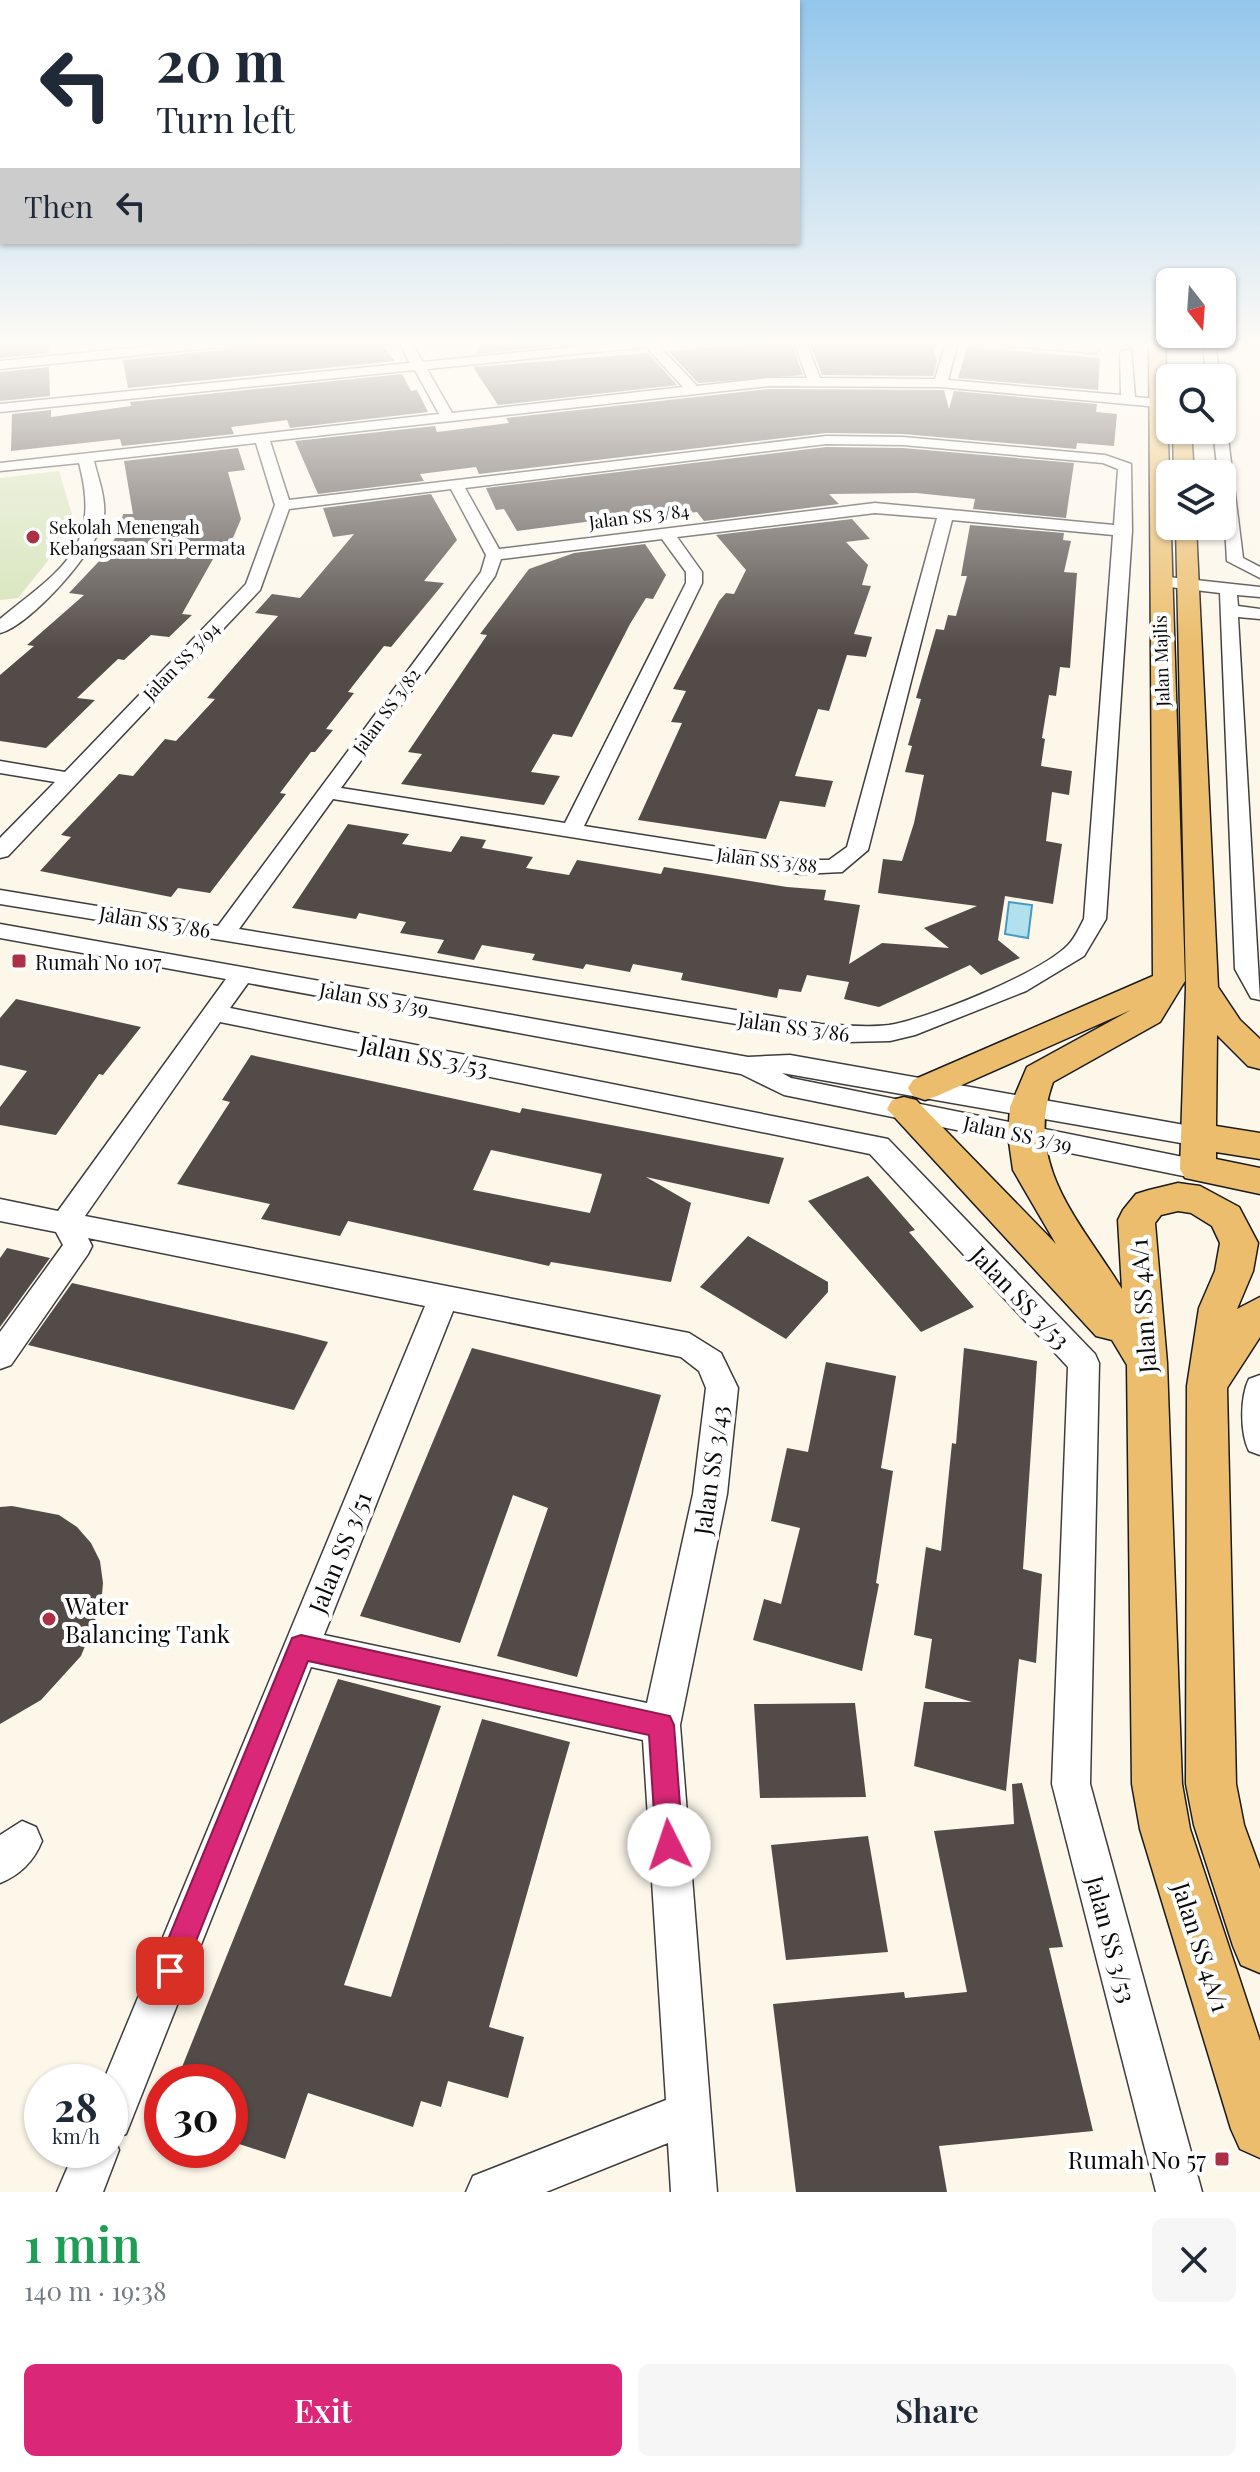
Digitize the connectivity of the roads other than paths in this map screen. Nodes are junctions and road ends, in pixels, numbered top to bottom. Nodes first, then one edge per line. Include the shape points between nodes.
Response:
1 (197, 444) edge
2 (263, 444) edge
3 (789, 444) edge
4 (936, 444) edge
5 (1164, 444) edge
6 (1222, 444) edge
7 (85, 457) junction
8 (0, 467) edge
9 (455, 483) junction
10 (283, 505) junction
11 (946, 513) junction
12 (1124, 531) junction
13 (666, 533) junction
14 (1186, 540) edge
15 (494, 555) junction
16 (1260, 573) edge
17 (1159, 581) junction
18 (1188, 585) junction
19 (1228, 589) junction
20 (1260, 592) edge
21 (1231, 611) junction
22 (1260, 614) edge
23 (0, 628) edge
24 (0, 767) edge
25 (67, 778) junction
26 (327, 792) junction
27 (571, 832) junction
28 (0, 851) edge
29 (0, 897) edge
30 (0, 931) edge
31 (226, 931) junction
32 (242, 974) junction
33 (1169, 981) junction
34 (1202, 988) junction
35 (1260, 992) edge
36 (214, 1013) junction
37 (1260, 1031) edge
38 (1260, 1058) edge
39 (914, 1098) junction
40 (1026, 1121) junction
41 (1260, 1146) edge
42 (1198, 1152) junction
43 (1260, 1181) edge
44 (0, 1210) edge
45 (65, 1222) junction
46 (443, 1298) junction
47 (1260, 1313) edge
48 (1260, 1354) edge
49 (0, 1356) edge
50 (1147, 1363) junction
51 (1207, 1386) junction
52 (1260, 1388) edge
53 (1260, 1441) edge
54 (301, 1647) junction
55 (661, 1725) junction
56 (1260, 1946) edge
57 (128, 2074) edge
58 (688, 2113) junction
59 (1260, 2129) edge
60 (90, 2168) edge
61 (80, 2192) edge
62 (489, 2192) edge
63 (694, 2192) edge
64 (1179, 2192) edge

1 - 7 street
2 - 10 street
3 - 9 street, Jalan SS 3/86
4 - 12 street, Jalan SS 3/86 via 1126,467
5 - 17 main road, Jalan Majlis
6 - 16 street via 1235,561
7 - 8 street
7 - 23 street via 96,513 93,528 51,585
9 - 10 street
9 - 15 street
10 - 25 street, Jalan SS 3/94 via 254,586
11 - 12 street, Jalan SS 3/84
11 - 13 street, Jalan SS 3/84 via 863,508
11 - 27 street, Jalan SS 3/88 via 857,850 834,867 801,867
12 - 31 street, Jalan SS 3/86 via 1095,919 1075,953 1049,969 916,1027 858,1034
13 - 15 street, Jalan SS 3/84
13 - 27 street via 694,572 694,583
14 - 18 main road, Jalan Majlis
15 - 26 street, Jalan SS 3/82 via 489,572
17 - 18 street
17 - 33 main road, Jalan Majlis
18 - 19 street
18 - 34 main road, Jalan Majlis
19 - 20 street
19 - 21 street
21 - 22 street
21 - 35 street via 1247,969
24 - 25 street
25 - 28 street, Jalan SS 3/94
26 - 27 street, Jalan SS 3/88
26 - 31 street, Jalan SS 3/82
29 - 31 street, Jalan SS 3/86
30 - 32 street, Jalan SS 3/39
32 - 36 street
32 - 39 street, Jalan SS 3/39 via 748,1066 784,1086
33 - 39 main road
33 - 40 main road via 1149,1014 1039,1075
34 - 37 main road
34 - 38 main road via 1229,1028
34 - 42 main road, Jalan Majlis
36 - 45 street
36 - 64 street, Jalan SS 3/53 via 878,1146 1084,1363 1071,1784
39 - 40 street, Jalan SS 3/39
39 - 50 main road
40 - 42 street, Jalan SS 3/39
40 - 50 main road via 1031,1170
41 - 42 main road
42 - 43 main road
44 - 45 street, Jalan SS 3/43
45 - 46 street, Jalan SS 3/43
45 - 49 street via 78,1246
46 - 54 street, Jalan SS 3/51
46 - 55 street, Jalan SS 3/43 via 689,1346 701,1352 718,1374 722,1388 710,1494
47 - 51 main road via 1247,1324
48 - 51 main road
50 - 51 main road, Jalan SS 4A/1 via 1136,1220 1149,1204 1178,1197 1200,1200 1226,1217 1239,1243 1218,1308
50 - 59 main road, Jalan SS 4A/1 via 1157,1784 1165,1829
51 - 56 main road, Jalan SS 4A/1 via 1211,1784 1219,1825
52 - 53 street
54 - 55 street
54 - 57 street, Jalan SS 3/51
55 - 58 street, Jalan SS 3/43
58 - 62 street
58 - 63 street, Jalan SS 3/43
60 - 61 street

